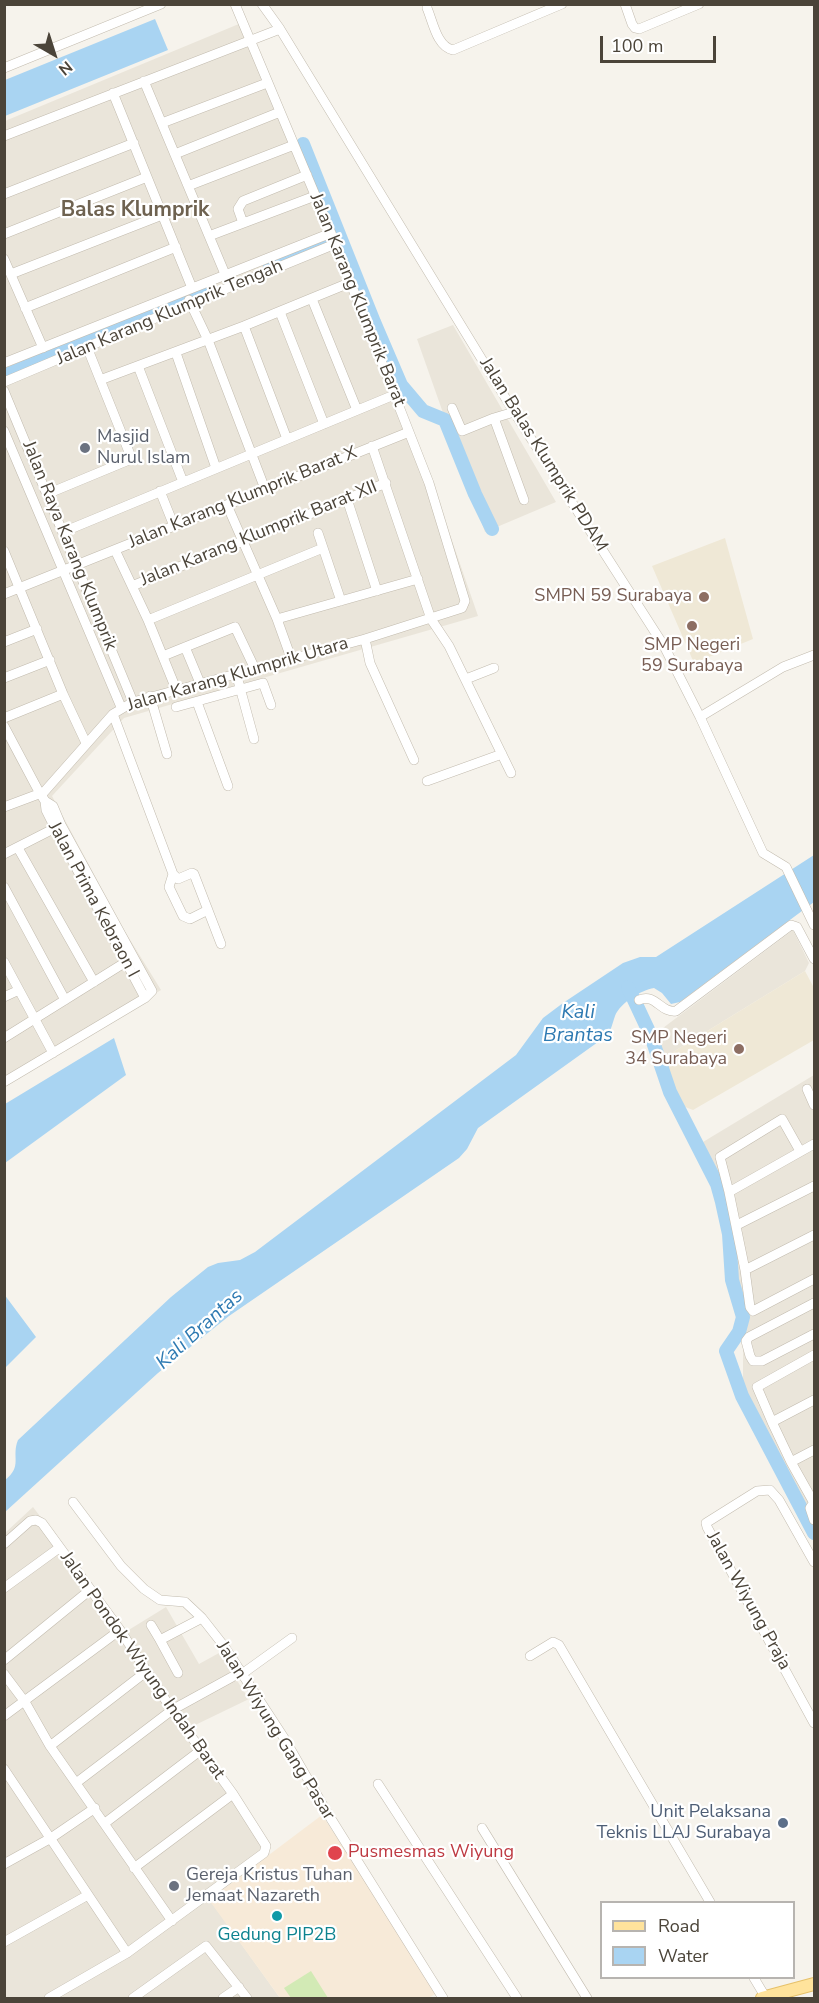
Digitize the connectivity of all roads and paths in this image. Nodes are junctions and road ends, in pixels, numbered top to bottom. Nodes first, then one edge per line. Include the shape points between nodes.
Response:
1 (161, 4) edge
2 (235, 4) edge
3 (262, 4) edge
4 (427, 4) edge
5 (562, 4) edge
6 (625, 4) edge
7 (699, 4) edge
8 (140, 10) edge
9 (275, 31) junction
10 (252, 39) junction
11 (4, 68) edge
12 (144, 81) junction
13 (267, 83) junction
14 (113, 93) junction
15 (280, 112) junction
16 (162, 123) junction
17 (4, 136) edge
18 (134, 143) junction
19 (294, 145) junction
20 (175, 154) junction
21 (307, 175) junction
22 (147, 177) junction
23 (188, 186) junction
24 (4, 194) edge
25 (315, 196) junction
26 (162, 215) junction
27 (243, 223) junction
28 (4, 234) edge
29 (209, 236) junction
30 (333, 239) junction
31 (176, 247) junction
32 (4, 259) edge
33 (11, 274) junction
34 (225, 274) junction
35 (349, 283) junction
36 (189, 295) junction
37 (312, 299) junction
38 (26, 308) junction
39 (280, 312) junction
40 (244, 326) junction
41 (208, 340) junction
42 (87, 347) junction
43 (43, 348) junction
44 (176, 352) junction
45 (4, 363) edge
46 (138, 366) junction
47 (100, 380) junction
48 (4, 382) edge
49 (4, 390) edge
50 (394, 395) junction
51 (452, 408) dead end
52 (357, 411) junction
53 (514, 412) junction
54 (494, 418) junction
55 (324, 424) junction
56 (4, 431) edge
57 (409, 432) junction
58 (287, 439) junction
59 (372, 446) junction
60 (251, 454) junction
61 (216, 468) junction
62 (183, 482) junction
63 (386, 483) junction
64 (266, 489) junction
65 (160, 491) junction
66 (47, 494) junction
67 (347, 499) junction
68 (524, 500) dead end
69 (227, 505) junction
70 (174, 526) junction
71 (63, 531) junction
72 (318, 533) dead end
73 (242, 541) junction
74 (323, 548) junction
75 (115, 550) junction
76 (4, 551) edge
77 (77, 565) junction
78 (63, 570) junction
79 (258, 574) junction
80 (418, 579) junction
81 (132, 586) junction
82 (20, 588) junction
83 (377, 591) junction
84 (4, 594) edge
85 (341, 601) junction
86 (465, 601) joint
87 (277, 619) junction
88 (431, 619) junction
89 (148, 620) junction
90 (37, 629) junction
91 (4, 642) edge
92 (365, 642) junction
93 (185, 647) junction
94 (814, 655) edge
95 (163, 656) junction
96 (291, 658) junction
97 (50, 660) junction
98 (255, 669) junction
99 (494, 669) dead end
100 (4, 678) edge
101 (466, 679) junction
102 (238, 682) junction
103 (200, 683) junction
104 (176, 689) junction
105 (63, 694) junction
106 (133, 702) junction
107 (197, 702) junction
108 (152, 703) junction
109 (271, 705) dead end
110 (176, 706) dead end
111 (700, 717) junction
112 (4, 718) edge
113 (117, 718) junction
114 (4, 726) edge
115 (254, 739) dead end
116 (86, 744) junction
117 (167, 754) dead end
118 (502, 754) junction
119 (414, 760) dead end
120 (511, 773) dead end
121 (427, 781) dead end
122 (228, 786) dead end
123 (43, 798) junction
124 (4, 807) edge
125 (58, 827) junction
126 (18, 848) junction
127 (4, 854) edge
128 (173, 874) junction
129 (4, 887) edge
130 (208, 910) junction
131 (814, 925) edge
132 (221, 944) dead end
133 (814, 959) edge
134 (129, 960) junction
135 (4, 963) edge
136 (94, 982) junction
137 (18, 990) junction
138 (4, 997) edge
139 (145, 998) junction
140 (65, 1000) junction
141 (639, 1000) dead end
142 (34, 1019) junction
143 (4, 1038) edge
144 (53, 1053) junction
145 (4, 1082) edge
146 (807, 1089) dead end
147 (814, 1105) edge
148 (814, 1144) edge
149 (800, 1151) junction
150 (814, 1186) edge
151 (729, 1192) junction
152 (737, 1226) junction
153 (814, 1235) edge
154 (745, 1270) junction
155 (814, 1279) edge
156 (814, 1303) edge
157 (814, 1334) edge
158 (814, 1355) edge
159 (814, 1400) edge
160 (772, 1422) junction
161 (814, 1450) edge
162 (791, 1462) junction
163 (73, 1502) dead end
164 (814, 1502) edge
165 (813, 1517) edge
166 (4, 1544) edge
167 (58, 1548) junction
168 (814, 1562) edge
169 (4, 1588) edge
170 (90, 1590) junction
171 (202, 1618) junction
172 (151, 1625) dead end
173 (120, 1630) junction
174 (292, 1638) dead end
175 (160, 1640) junction
176 (530, 1656) dead end
177 (4, 1660) edge
178 (147, 1671) junction
179 (178, 1673) dead end
180 (4, 1674) edge
181 (242, 1674) junction
182 (232, 1677) dead end
183 (25, 1702) junction
184 (172, 1710) junction
185 (4, 1716) edge
186 (814, 1723) edge
187 (50, 1746) junction
188 (201, 1750) junction
189 (4, 1769) edge
190 (8, 1783) edge
191 (76, 1783) junction
192 (378, 1784) dead end
193 (233, 1794) junction
194 (94, 1808) junction
195 (105, 1823) junction
196 (482, 1828) dead end
197 (51, 1838) junction
198 (4, 1864) edge
199 (135, 1868) junction
200 (88, 1895) junction
201 (709, 1901) edge
202 (172, 1921) junction
203 (4, 1942) edge
204 (127, 1953) junction
205 (755, 1979) edge
206 (814, 1984) edge
207 (239, 1987) junction
208 (49, 1998) edge
209 (133, 1998) edge
210 (223, 1998) edge
211 (247, 1998) edge
212 (443, 1998) edge
213 (517, 1998) edge
214 (587, 1998) edge
215 (764, 1998) edge

1 - 8 street
2 - 10 street, Jalan Karang Klumprik Barat
3 - 9 street, Jalan Balas Klumprik PDAM
4 - 5 street via 442,44 453,50
6 - 7 street via 632,24 639,29
8 - 11 street
9 - 10 street
9 - 53 street, Jalan Balas Klumprik PDAM
10 - 12 street
10 - 13 street, Jalan Karang Klumprik Barat
12 - 14 street
12 - 16 street
13 - 15 street, Jalan Karang Klumprik Barat
13 - 16 street
14 - 17 street
14 - 18 street
15 - 19 street, Jalan Karang Klumprik Barat
15 - 20 street
16 - 20 street
18 - 22 street
18 - 24 street
19 - 21 street, Jalan Karang Klumprik Barat
19 - 23 street
20 - 23 street
21 - 25 street, Jalan Karang Klumprik Barat
21 - 27 street via 243,201 238,208
22 - 26 street
22 - 28 street
23 - 29 street
25 - 27 street
25 - 30 street, Jalan Karang Klumprik Barat
26 - 31 street
26 - 33 street
27 - 29 street
29 - 34 street
30 - 34 street, Jalan Karang Klumprik Tengah
30 - 35 street, Jalan Karang Klumprik Barat
30 - 36 street, Jalan Karang Klumprik Tengah
31 - 36 street
31 - 38 street
32 - 33 street
33 - 38 street
34 - 36 street, Jalan Karang Klumprik Tengah
35 - 37 street
35 - 50 street, Jalan Karang Klumprik Barat
36 - 41 street
36 - 42 street, Jalan Karang Klumprik Tengah
36 - 43 street, Jalan Karang Klumprik Tengah
37 - 39 street
37 - 52 street
38 - 43 street
39 - 40 street
39 - 55 street
40 - 41 street
40 - 58 street
41 - 44 street
41 - 60 street
42 - 47 street
42 - 48 street, Jalan Karang Klumprik Tengah
43 - 45 street, Jalan Karang Klumprik Tengah
44 - 46 street
44 - 61 street
46 - 47 street
46 - 62 street
47 - 66 street via 130,459
49 - 66 street, Jalan Raya Karang Klumprik
50 - 52 street
50 - 57 street, Jalan Karang Klumprik Barat
51 - 54 street via 462,431
52 - 55 street
53 - 54 street
53 - 111 street, Jalan Balas Klumprik PDAM via 664,646
54 - 68 street
55 - 58 street
56 - 78 street, Jalan Raya Karang Klumprik
57 - 59 street, Jalan Karang Klumprik Barat X
57 - 86 street, Jalan Karang Klumprik Barat
58 - 60 street
59 - 63 street
59 - 64 street, Jalan Karang Klumprik Barat X
60 - 61 street
60 - 64 street
61 - 62 street
62 - 65 street
63 - 67 street, Jalan Karang Klumprik Barat XII
63 - 80 street
64 - 69 street, Jalan Karang Klumprik Barat X
65 - 70 street
65 - 71 street
66 - 71 street, Jalan Raya Karang Klumprik
67 - 73 street, Jalan Karang Klumprik Barat XII
67 - 83 street
69 - 70 street, Jalan Karang Klumprik Barat X
69 - 73 street
70 - 75 street, Jalan Karang Klumprik Barat X
71 - 77 street, Jalan Raya Karang Klumprik
72 - 74 street
73 - 79 street
73 - 81 street, Jalan Karang Klumprik Barat XII
74 - 79 street
74 - 85 street
75 - 77 street, Jalan Karang Klumprik Barat X
75 - 81 street
76 - 82 street
77 - 78 street, Jalan Karang Klumprik Barat X
77 - 106 street, Jalan Raya Karang Klumprik
78 - 82 street, Jalan Karang Klumprik Barat X
78 - 113 street, Jalan Raya Karang Klumprik
79 - 87 street
79 - 89 street
80 - 83 street
80 - 88 street
81 - 89 street
82 - 84 street, Jalan Karang Klumprik Barat X
82 - 90 street
83 - 85 street
85 - 87 street
86 - 88 street, Jalan Karang Klumprik Utara via 462,608
87 - 96 street
88 - 92 street, Jalan Karang Klumprik Utara
88 - 101 street
89 - 95 street
90 - 91 street
90 - 97 street
92 - 96 street, Jalan Karang Klumprik Utara
92 - 119 street via 370,663
93 - 95 street
93 - 98 street via 235,627
93 - 103 street
94 - 111 street via 783,667
95 - 104 street
96 - 98 street, Jalan Karang Klumprik Utara
97 - 100 street
97 - 105 street
98 - 102 street, Jalan Karang Klumprik Utara
99 - 101 street
101 - 118 street
102 - 103 street, Jalan Karang Klumprik Utara
102 - 107 street
102 - 109 street via 264,683
102 - 115 street
103 - 104 street, Jalan Karang Klumprik Utara
104 - 108 street, Jalan Karang Klumprik Utara
105 - 112 street
105 - 116 street
106 - 108 street, Jalan Karang Klumprik Utara
106 - 113 street, Jalan Karang Klumprik Utara
107 - 110 street
107 - 122 street
108 - 117 street
111 - 131 street, Jalan Balas Klumprik PDAM via 763,853 786,867
113 - 116 street, Jalan Karang Klumprik Utara
113 - 128 street, Jalan Raya Karang Klumprik
114 - 123 street, Jalan Prima Kebraon I
116 - 123 street, Jalan Karang Klumprik Utara
118 - 120 street
118 - 121 street
123 - 124 street
123 - 125 street, Jalan Prima Kebraon I via 53,806
125 - 126 street
125 - 134 street, Jalan Prima Kebraon I
126 - 127 street
126 - 136 street
128 - 130 street via 178,879 193,873
128 - 130 street, Jalan Raya Karang Klumprik via 169,887 183,916 190,919
129 - 140 street
130 - 132 street
133 - 141 street via 797,927 791,925 676,1011 668,1011 651,998
134 - 136 street
134 - 139 street, Jalan Prima Kebraon I
134 - 139 street, Jalan Prima Kebraon I via 152,990
135 - 137 street
136 - 140 street
137 - 138 street
137 - 142 street
139 - 144 street
140 - 142 street
142 - 143 street
142 - 144 street
144 - 145 street
146 - 147 street
148 - 149 street
149 - 151 street
149 - 151 street via 782,1119 720,1158
150 - 152 street
151 - 152 street
152 - 154 street
153 - 154 street
154 - 155 street via 753,1311
156 - 157 street via 746,1341 753,1361 762,1361
158 - 160 street via 759,1385
159 - 160 street
160 - 162 street
161 - 162 street
162 - 164 street
163 - 171 street, Jalan Wiyung Gang Pasar via 121,1566 144,1589 160,1600 184,1602
164 - 165 street via 810,1508
166 - 167 street, Jalan Pondok Wiyung Indah Barat via 36,1520
167 - 169 street
167 - 170 street, Jalan Pondok Wiyung Indah Barat
168 - 186 street, Jalan Wiyung Praja via 770,1490 757,1491 706,1523
170 - 173 street, Jalan Pondok Wiyung Indah Barat
170 - 177 street
171 - 175 street
171 - 181 street, Jalan Wiyung Gang Pasar
172 - 175 street
173 - 178 street, Jalan Pondok Wiyung Indah Barat
173 - 183 street
174 - 181 street
175 - 179 street
176 - 201 street via 553,1642 559,1645
178 - 184 street, Jalan Pondok Wiyung Indah Barat
178 - 187 street
180 - 183 street
181 - 212 street, Jalan Wiyung Gang Pasar
182 - 184 street
183 - 185 street
183 - 187 street
184 - 188 street, Jalan Pondok Wiyung Indah Barat
184 - 191 street
187 - 191 street
188 - 193 street, Jalan Pondok Wiyung Indah Barat
188 - 195 street
189 - 190 street
190 - 197 street
191 - 194 street
192 - 213 street
193 - 199 street
193 - 202 street, Jalan Pondok Wiyung Indah Barat via 266,1849
194 - 195 street
194 - 197 street
195 - 199 street
196 - 214 street
197 - 198 street
197 - 200 street
199 - 202 street
200 - 203 street
200 - 204 street
202 - 204 street
204 - 208 street
205 - 215 street
206 - 215 main road
207 - 209 street via 205,1946
207 - 210 street
207 - 211 street

